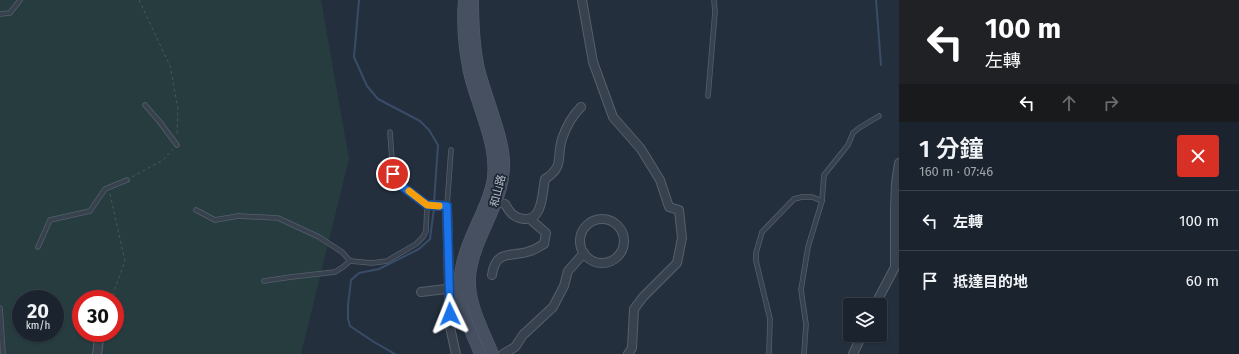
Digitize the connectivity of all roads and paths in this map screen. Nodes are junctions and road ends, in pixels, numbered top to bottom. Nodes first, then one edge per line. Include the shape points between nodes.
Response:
1 (20, 0) edge
2 (139, 0) edge
3 (464, 0) edge
4 (473, 0) edge
5 (582, 0) edge
6 (714, 0) edge
7 (0, 14) edge
8 (708, 96) dead end
9 (145, 105) dead end
10 (581, 107) dead end
11 (879, 116) dead end
12 (390, 132) dead end
13 (177, 145) junction
14 (451, 150) dead end
15 (899, 164) edge
16 (127, 180) joint
17 (110, 193) dead end
18 (822, 201) junction
19 (497, 202) junction
20 (427, 205) junction
21 (447, 206) junction
22 (196, 210) dead end
23 (530, 220) junction
24 (38, 247) dead end
25 (584, 253) junction
26 (350, 261) junction
27 (492, 275) dead end
28 (264, 282) dead end
29 (454, 288) junction
30 (114, 290) edge
31 (421, 292) dead end
32 (879, 298) edge
33 (0, 308) edge
34 (98, 342) edge
35 (859, 342) edge
36 (3, 354) edge
37 (96, 354) edge
38 (456, 354) edge
39 (480, 354) edge
40 (494, 354) edge
41 (503, 354) edge
42 (628, 354) edge
43 (769, 354) edge
44 (804, 354) edge
45 (853, 354) edge

1 - 7 lane via 10,13
2 - 13 path via 170,66 178,110
3 - 29 main road, 和山路 via 462,30 469,72 490,142 493,179 488,199 464,252 460,275
4 - 19 main road, 和山路 via 473,30 479,69 504,159 503,178
5 - 42 street via 593,62 613,117 641,149 660,180 669,207 680,210 682,238 677,263 634,309 632,348
6 - 8 lane
9 - 13 lane
10 - 23 street via 572,116 562,140 558,166 552,175 545,179 540,206
11 - 18 lane via 853,134 848,145 824,175
12 - 20 lane via 393,174 403,187
13 - 16 path via 164,160
14 - 21 lane
15 - 32 street via 895,209 896,267
16 - 24 lane via 105,188 90,211 50,220
17 - 30 path via 125,262
18 - 43 lane via 812,197 794,199 762,232 756,261 770,319
18 - 44 lane via 808,247 801,290 806,324
19 - 23 street via 505,204 512,216
19 - 40 main road, 和山路 via 475,253 470,276 473,305
20 - 21 street
20 - 26 lane via 426,231 416,244 387,261
21 - 29 street
22 - 26 lane via 215,220 238,216 278,218 319,237 342,252
23 - 27 street via 546,233 544,244 531,251 501,257 494,264
25 - 25 street via 590,260 598,263 615,259 621,253 624,244 621,228 606,218 590,222 580,237
25 - 41 street via 568,271 564,286 553,307 515,346
26 - 28 lane via 335,272
29 - 31 street
29 - 38 street via 450,326
29 - 39 main road, 和山路
33 - 36 lane
34 - 37 street
35 - 45 street

